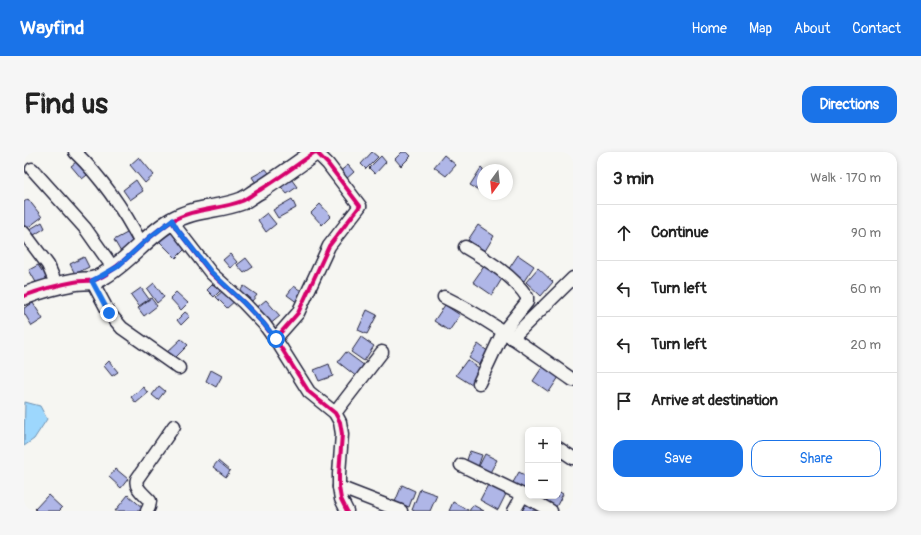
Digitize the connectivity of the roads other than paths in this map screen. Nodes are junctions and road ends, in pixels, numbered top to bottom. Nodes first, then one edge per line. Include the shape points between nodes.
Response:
1 (316, 152) edge
2 (83, 155) edge
3 (32, 168) dead end
4 (172, 220) junction
5 (24, 233) edge
6 (142, 245) junction
7 (465, 247) dead end
8 (114, 269) junction
9 (573, 278) edge
10 (92, 281) junction
11 (57, 286) junction
12 (24, 296) edge
13 (444, 297) dead end
14 (507, 335) junction
15 (276, 339) junction
16 (382, 352) dead end
17 (179, 368) dead end
18 (573, 380) edge
19 (479, 383) dead end
20 (335, 413) junction
21 (174, 426) dead end
22 (561, 450) edge
23 (573, 458) edge
24 (462, 466) dead end
25 (339, 487) junction
26 (523, 495) junction
27 (150, 510) edge
28 (347, 511) edge
29 (401, 511) edge
30 (514, 511) edge
31 (551, 511) edge

1 - 4 street via 242,201 190,213
1 - 15 street via 360,206 330,246 298,313
2 - 6 street via 134,229
3 - 8 street via 85,228
4 - 6 street
4 - 15 street via 211,272 244,303
5 - 11 street via 48,265
6 - 8 street
7 - 14 street via 491,263 527,297 527,302
8 - 10 street
9 - 14 street
10 - 11 street
10 - 17 street via 109,313 122,328
11 - 12 street
13 - 14 street
14 - 18 street
14 - 19 street
15 - 20 street via 309,392
16 - 20 street
20 - 25 street via 342,434
21 - 27 street via 136,483 150,502
22 - 23 street
24 - 26 street
25 - 28 street
25 - 29 street
26 - 30 street
26 - 31 street

